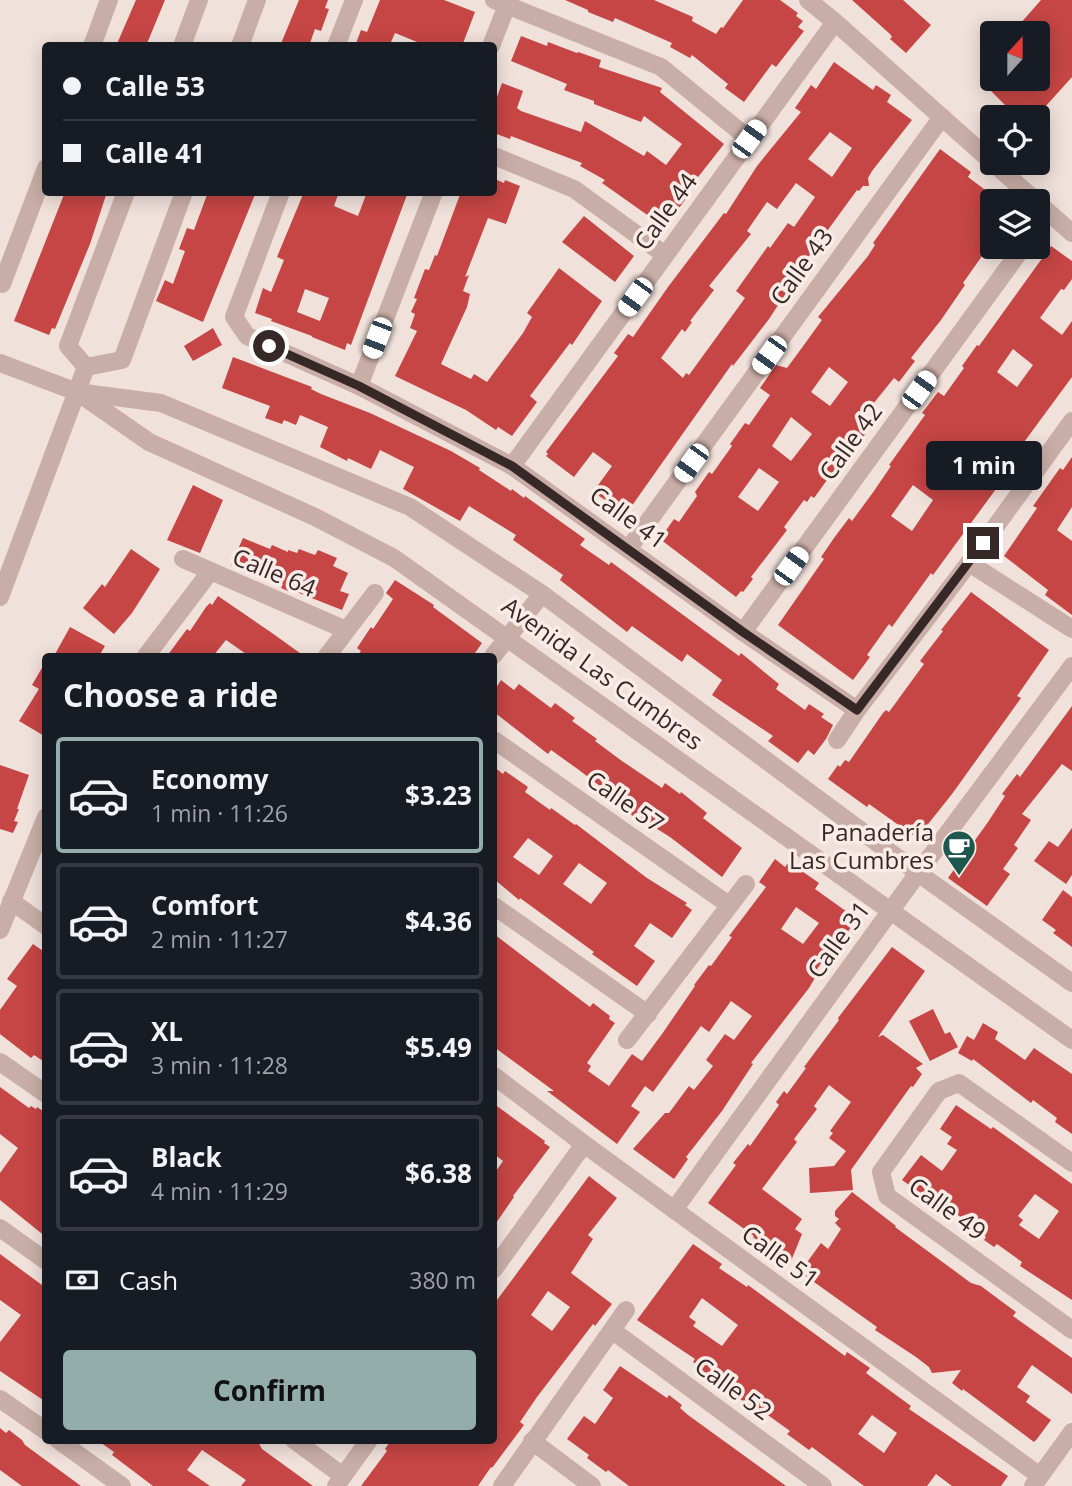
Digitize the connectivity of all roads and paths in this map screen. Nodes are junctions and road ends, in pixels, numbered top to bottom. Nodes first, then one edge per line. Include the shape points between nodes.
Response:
1 (109, 0) edge
2 (199, 0) edge
3 (257, 0) edge
4 (354, 0) edge
5 (808, 0) edge
6 (503, 2) edge
7 (835, 22) junction
8 (93, 42) edge
9 (183, 42) edge
10 (241, 42) edge
11 (338, 42) edge
12 (492, 42) edge
13 (942, 117) junction
14 (749, 139) junction
15 (980, 151) edge
16 (497, 157) edge
17 (1005, 175) edge
18 (42, 179) edge
19 (1019, 189) edge
20 (124, 196) edge
21 (183, 196) edge
22 (279, 196) edge
23 (432, 196) edge
24 (1050, 218) edge
25 (1072, 233) edge
26 (666, 255) junction
27 (1014, 259) edge
28 (2, 284) dead end
29 (0, 363) edge
30 (86, 367) junction
31 (359, 386) junction
32 (77, 392) junction
33 (1072, 421) edge
34 (512, 466) junction
35 (629, 548) junction
36 (183, 559) dead end
37 (969, 563) junction
38 (210, 572) junction
39 (375, 593) dead end
40 (542, 594) junction
41 (0, 597) edge
42 (1072, 629) edge
43 (346, 631) junction
44 (743, 632) junction
45 (508, 637) junction
46 (148, 653) edge
47 (329, 653) edge
48 (495, 653) edge
49 (1072, 666) edge
50 (857, 710) junction
51 (837, 740) dead end
52 (497, 742) edge
53 (42, 827) edge
54 (918, 873) junction
55 (746, 884) dead end
56 (11, 901) junction
57 (729, 905) junction
58 (497, 908) edge
59 (890, 912) junction
60 (42, 923) edge
61 (0, 930) edge
62 (1072, 983) edge
63 (648, 1013) junction
64 (627, 1040) dead end
65 (1072, 1040) edge
66 (0, 1062) edge
67 (497, 1078) edge
68 (42, 1091) edge
69 (584, 1144) junction
70 (1072, 1163) edge
71 (674, 1210) junction
72 (0, 1228) edge
73 (497, 1257) edge
74 (42, 1258) edge
75 (626, 1310) dead end
76 (1072, 1330) edge
77 (613, 1331) junction
78 (0, 1399) edge
79 (42, 1428) edge
80 (1072, 1432) edge
81 (532, 1441) junction
82 (64, 1444) edge
83 (298, 1444) edge
84 (366, 1444) edge
85 (340, 1481) edge
86 (1036, 1481) edge
87 (122, 1486) edge
88 (502, 1486) edge
89 (592, 1486) edge
90 (823, 1486) edge

1 - 8 street
2 - 9 street
3 - 10 street
4 - 11 street
5 - 7 street
6 - 12 street
6 - 14 street via 661,67
7 - 13 street
7 - 14 street, Calle 44
13 - 15 street
13 - 35 street, Calle 43
14 - 26 street, Calle 44
16 - 26 street via 574,189
17 - 19 street
18 - 28 street
20 - 30 street via 68,346
21 - 30 street via 122,360
22 - 31 street, Calle 41 via 234,317 247,336
23 - 31 street
24 - 25 street
26 - 34 street, Calle 44
27 - 44 street, Calle 42
29 - 32 street, Avenida Las Cumbres
30 - 32 street
31 - 34 street, Calle 41
32 - 40 street, Avenida Las Cumbres via 161,403 410,508
32 - 41 street
32 - 45 street, Avenida Las Cumbres via 149,442 394,558
33 - 37 street
34 - 35 street, Calle 41
35 - 44 street, Calle 41
36 - 38 street, Calle 64
37 - 42 street
37 - 50 street
38 - 43 street, Calle 64
38 - 46 street
39 - 43 street
40 - 45 street
40 - 54 street, Avenida Las Cumbres
43 - 47 street
44 - 50 street, Calle 41
45 - 48 street
45 - 59 street, Avenida Las Cumbres
49 - 54 street, Calle 31
50 - 51 street
52 - 57 street, Calle 57
53 - 56 street
54 - 59 street, Calle 31
54 - 62 street, Avenida Las Cumbres
55 - 57 street
56 - 60 street
56 - 61 street
57 - 63 street
58 - 63 street
59 - 65 street, Avenida Las Cumbres
59 - 71 street, Calle 31
63 - 64 street
66 - 68 street
67 - 69 street, Calle 51
69 - 71 street, Calle 51
69 - 73 street
70 - 76 street, Calle 49 via 959,1083 939,1091 881,1172 887,1195
71 - 86 street, Calle 51
72 - 74 street
75 - 77 street
77 - 81 street
77 - 90 street, Calle 52
78 - 79 street
80 - 86 street
81 - 88 street
81 - 89 street
82 - 87 street
83 - 85 street
84 - 85 street

